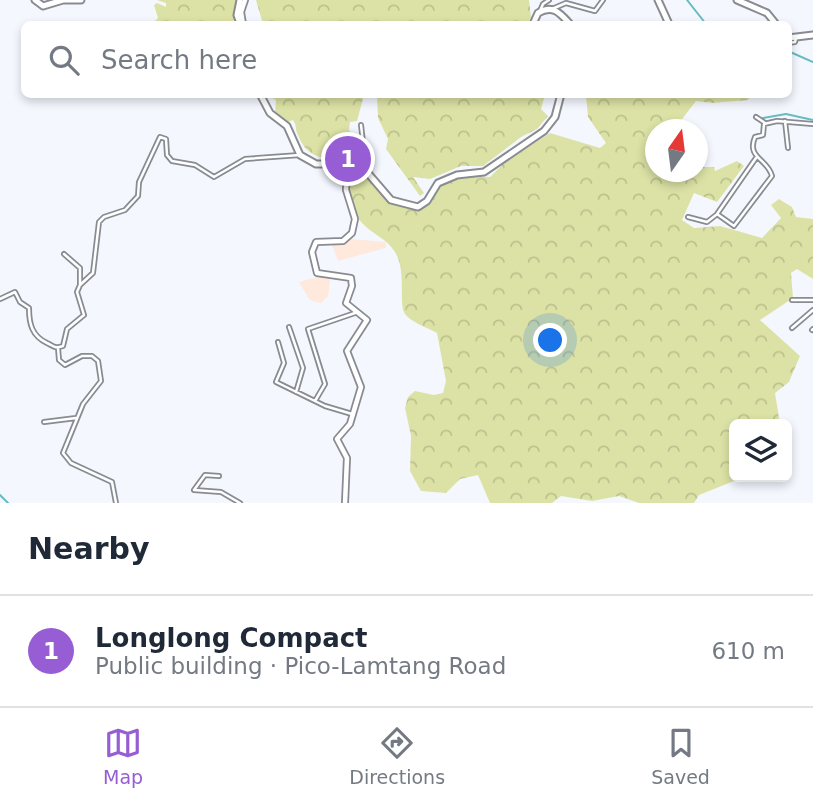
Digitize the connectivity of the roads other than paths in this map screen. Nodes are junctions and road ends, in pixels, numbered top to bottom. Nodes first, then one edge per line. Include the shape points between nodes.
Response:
1 (35, 0) edge
2 (81, 0) edge
3 (240, 0) edge
4 (245, 0) edge
5 (549, 0) edge
6 (603, 0) edge
7 (658, 0) edge
8 (737, 0) edge
9 (552, 9) junction
10 (540, 11) junction
11 (240, 21) edge
12 (242, 21) edge
13 (535, 21) edge
14 (568, 21) edge
15 (668, 21) edge
16 (774, 21) edge
17 (813, 35) edge
18 (792, 38) edge
19 (796, 38) junction
20 (792, 42) edge
21 (262, 98) edge
22 (560, 98) edge
23 (756, 117) dead end
24 (785, 121) junction
25 (766, 123) junction
26 (813, 124) edge
27 (361, 125) dead end
28 (788, 148) dead end
29 (300, 156) junction
30 (756, 158) junction
31 (358, 163) junction
32 (347, 164) junction
33 (716, 215) junction
34 (688, 217) dead end
35 (64, 254) dead end
36 (80, 285) junction
37 (0, 299) edge
38 (792, 300) dead end
39 (813, 300) edge
40 (813, 310) edge
41 (355, 313) junction
42 (289, 327) dead end
43 (792, 328) dead end
44 (278, 342) dead end
45 (58, 348) junction
46 (296, 392) junction
47 (315, 401) junction
48 (352, 414) junction
49 (76, 418) junction
50 (44, 422) dead end
51 (219, 476) dead end
52 (116, 503) edge
53 (240, 503) edge
54 (345, 503) edge

1 - 2 main road via 43,6
3 - 11 main road
4 - 12 main road
5 - 10 street
6 - 9 street via 595,11 566,3
7 - 15 main road
8 - 16 main road via 767,13
9 - 10 main road
9 - 14 main road
10 - 13 main road
17 - 19 main road
18 - 19 main road
19 - 20 street
21 - 29 main road via 270,113 287,126
22 - 31 main road via 555,117 544,131 484,172 438,183 423,205 391,200
23 - 25 street
24 - 25 street
24 - 26 street
24 - 28 street
25 - 30 street via 763,135 755,137
27 - 31 street via 364,151
29 - 32 main road via 316,164
29 - 36 street via 245,159 214,177 195,165 172,161 166,139 160,137 139,182 138,196 125,210 100,220 93,273
30 - 33 street
30 - 33 street via 771,170 767,184 736,226
31 - 32 main road
32 - 41 main road via 346,190 355,219 352,233 343,241 316,242 312,251 317,272 351,278 346,303
33 - 34 street via 707,222
35 - 36 street via 80,268
36 - 45 street via 77,296 83,319 67,329 64,344
37 - 45 street via 15,292 29,308 37,338
38 - 39 street
40 - 43 street
41 - 47 street via 309,328 325,384
41 - 48 main road via 367,320 347,351 361,385
42 - 46 street via 303,368
44 - 46 street via 284,365 276,382
45 - 49 street via 59,360 67,366 82,356 97,360 101,381
46 - 47 street
47 - 48 street
48 - 54 main road via 337,439 346,458
49 - 50 street
49 - 52 street via 63,453 71,463 112,482
51 - 53 street via 205,475 194,490 221,492

